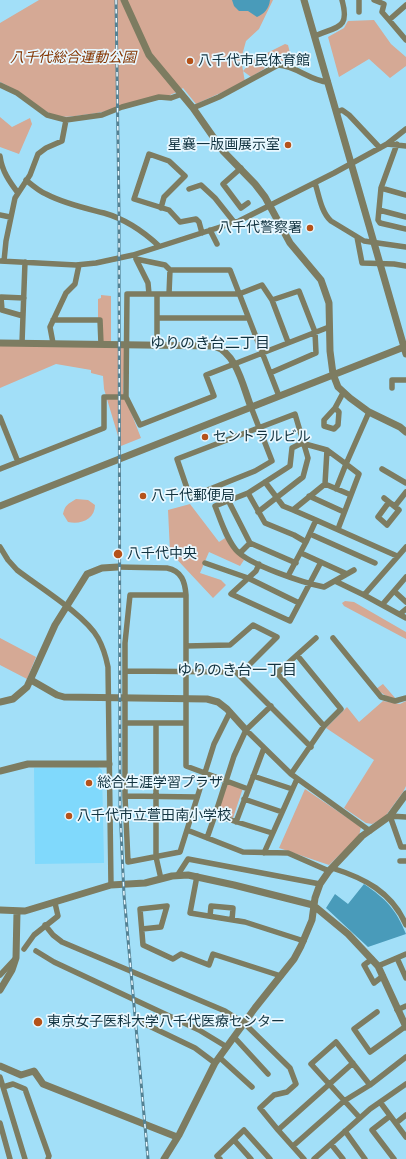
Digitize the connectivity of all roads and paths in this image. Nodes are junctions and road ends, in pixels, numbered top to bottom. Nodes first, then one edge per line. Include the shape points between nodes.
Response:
1 (124, 0) edge
2 (304, 0) edge
3 (342, 0) edge
4 (359, 0) edge
5 (374, 0) edge
6 (405, 8) edge
7 (359, 12) dead end
8 (389, 20) junction
9 (315, 36) junction
10 (406, 40) edge
11 (328, 82) junction
12 (0, 85) edge
13 (182, 94) junction
14 (193, 108) junction
15 (337, 112) junction
16 (66, 120) junction
17 (406, 130) edge
18 (387, 144) junction
19 (398, 144) junction
20 (406, 146) edge
21 (380, 148) junction
22 (0, 156) edge
23 (351, 163) junction
24 (241, 168) junction
25 (26, 180) junction
26 (315, 183) junction
27 (381, 188) junction
28 (189, 189) dead end
29 (18, 193) junction
30 (406, 195) edge
31 (248, 203) dead end
32 (269, 206) junction
33 (161, 208) junction
34 (379, 210) junction
35 (0, 215) edge
36 (10, 216) junction
37 (406, 217) edge
38 (234, 222) junction
39 (406, 229) edge
40 (210, 230) junction
41 (202, 233) junction
42 (357, 237) junction
43 (217, 244) dead end
44 (159, 246) junction
45 (406, 248) edge
46 (2, 261) edge
47 (25, 262) junction
48 (79, 264) junction
49 (406, 266) edge
50 (170, 270) junction
51 (149, 294) junction
52 (157, 294) junction
53 (169, 294) junction
54 (239, 294) junction
55 (24, 298) junction
56 (272, 300) junction
57 (23, 316) junction
58 (157, 318) junction
59 (248, 318) junction
60 (54, 320) junction
61 (329, 327) junction
62 (315, 332) junction
63 (288, 342) junction
64 (0, 343) edge
65 (22, 343) junction
66 (53, 343) junction
67 (101, 344) junction
68 (126, 345) junction
69 (157, 345) junction
70 (405, 350) edge
71 (262, 353) junction
72 (234, 364) junction
73 (270, 373) junction
74 (333, 374) junction
75 (406, 380) edge
76 (392, 388) dead end
77 (343, 393) junction
78 (279, 396) junction
79 (126, 397) junction
80 (251, 407) junction
81 (335, 408) dead end
82 (369, 412) junction
83 (0, 417) edge
84 (259, 428) junction
85 (406, 432) edge
86 (304, 443) junction
87 (327, 450) junction
88 (18, 462) junction
89 (346, 464) junction
90 (0, 469) edge
91 (382, 469) dead end
92 (265, 482) junction
93 (406, 483) edge
94 (325, 484) junction
95 (336, 489) junction
96 (406, 492) edge
97 (248, 493) junction
98 (351, 495) junction
99 (309, 496) junction
100 (277, 498) junction
101 (384, 498) dead end
102 (228, 500) junction
103 (0, 506) edge
104 (293, 510) junction
105 (258, 512) junction
106 (344, 512) junction
107 (316, 520) junction
108 (338, 529) junction
109 (310, 534) junction
110 (306, 542) junction
111 (250, 543) junction
112 (0, 547) edge
113 (406, 547) edge
114 (240, 553) junction
115 (301, 553) junction
116 (397, 556) junction
117 (296, 562) junction
118 (321, 562) junction
119 (205, 563) dead end
120 (375, 563) dead end
121 (259, 564) junction
122 (118, 567) joint
123 (354, 570) dead end
124 (347, 574) junction
125 (288, 576) junction
126 (406, 577) edge
127 (248, 578) junction
128 (335, 581) junction
129 (308, 584) junction
130 (394, 591) junction
131 (186, 595) junction
132 (364, 595) junction
133 (406, 602) edge
134 (299, 603) junction
135 (382, 605) junction
136 (66, 607) junction
137 (406, 609) edge
138 (400, 614) junction
139 (406, 618) edge
140 (316, 638) dead end
141 (333, 638) dead end
142 (186, 646) junction
143 (297, 655) junction
144 (186, 670) junction
145 (125, 671) junction
146 (240, 674) junction
147 (31, 680) junction
148 (186, 697) junction
149 (108, 698) junction
150 (125, 698) junction
151 (406, 698) edge
152 (0, 702) edge
153 (271, 706) junction
154 (230, 712) junction
155 (126, 723) junction
156 (156, 723) junction
157 (186, 723) junction
158 (324, 726) junction
159 (246, 730) junction
160 (311, 747) junction
161 (264, 748) junction
162 (109, 764) junction
163 (0, 771) edge
164 (204, 772) junction
165 (291, 774) junction
166 (253, 776) junction
167 (297, 779) junction
168 (226, 780) junction
169 (248, 789) junction
170 (292, 789) junction
171 (406, 794) edge
172 (125, 796) junction
173 (156, 797) junction
174 (197, 797) junction
175 (244, 799) junction
176 (282, 812) junction
177 (215, 815) junction
178 (390, 816) junction
179 (406, 817) edge
180 (236, 822) junction
181 (187, 830) junction
182 (370, 831) junction
183 (272, 834) junction
184 (207, 838) junction
185 (406, 847) edge
186 (264, 853) junction
187 (156, 857) junction
188 (331, 869) junction
189 (177, 876) junction
190 (197, 876) junction
191 (161, 879) junction
192 (320, 884) junction
193 (110, 885) junction
194 (55, 903) junction
195 (313, 905) junction
196 (0, 910) edge
197 (17, 912) junction
198 (210, 916) junction
199 (232, 920) junction
200 (45, 925) junction
201 (406, 925) edge
202 (142, 929) junction
203 (304, 941) junction
204 (24, 949) dead end
205 (36, 951) dead end
206 (406, 954) edge
207 (16, 958) junction
208 (397, 958) junction
209 (372, 959) junction
210 (378, 966) junction
211 (0, 975) edge
212 (281, 976) junction
213 (383, 976) junction
214 (406, 978) edge
215 (0, 990) edge
216 (406, 1006) edge
217 (397, 1010) junction
218 (377, 1012) dead end
219 (143, 1022) dead end
220 (244, 1023) junction
221 (406, 1026) edge
222 (234, 1037) junction
223 (227, 1046) junction
224 (406, 1057) edge
225 (217, 1060) junction
226 (353, 1063) junction
227 (2, 1066) edge
228 (268, 1074) dead end
229 (0, 1076) edge
230 (330, 1084) junction
231 (406, 1084) edge
232 (370, 1085) junction
233 (3, 1087) junction
234 (252, 1087) dead end
235 (344, 1101) junction
236 (380, 1102) junction
237 (390, 1116) junction
238 (406, 1116) edge
239 (360, 1118) junction
240 (0, 1123) edge
241 (396, 1123) junction
242 (278, 1130) junction
243 (345, 1132) junction
244 (177, 1137) junction
245 (406, 1137) edge
246 (234, 1140) junction
247 (331, 1144) junction
248 (293, 1146) junction
249 (10, 1159) edge
250 (25, 1159) edge
251 (48, 1159) edge
252 (164, 1159) edge
253 (220, 1159) edge
254 (251, 1159) edge
255 (270, 1159) edge
256 (304, 1159) edge
257 (314, 1159) edge
258 (343, 1159) edge
259 (365, 1159) edge
260 (394, 1159) edge

1 - 13 street via 150,55
2 - 9 street
3 - 9 street via 346,14 344,21 339,26
4 - 7 street
5 - 8 street via 384,4 382,12
6 - 8 street
8 - 10 street
9 - 11 street
11 - 14 street via 319,82 288,65 278,65
11 - 15 street
12 - 16 street via 17,93 48,115
13 - 14 street
13 - 16 street via 171,98 159,97 102,115
14 - 24 street via 223,151
15 - 21 street via 342,110 349,115
15 - 23 street
16 - 25 street via 62,141 42,150
17 - 18 street
18 - 19 street
18 - 21 street
19 - 20 street
19 - 27 street
21 - 23 street
22 - 29 street via 7,179
23 - 26 street
23 - 70 street
24 - 31 street via 223,184 242,208
24 - 32 street
25 - 29 street
25 - 44 street via 45,194 95,212 105,213 132,225
26 - 32 street
26 - 42 street via 327,218
27 - 30 street
27 - 34 street
28 - 38 street via 200,185 215,198
29 - 36 street
32 - 38 street
32 - 61 street via 290,243 321,280 329,303
33 - 33 street via 134,199 149,154 169,160 185,176 164,197
33 - 41 street via 169,210 180,222 196,220
34 - 37 street
34 - 39 street via 380,223
35 - 36 street
36 - 46 street
38 - 40 street
40 - 41 street
40 - 43 street
41 - 44 street
42 - 45 street via 364,241
42 - 49 street via 362,263
44 - 48 street via 133,255
46 - 47 street
47 - 48 street
47 - 55 street
48 - 60 street via 75,284 66,293
50 - 51 street via 165,265 136,259 148,283
50 - 53 street
50 - 54 street via 230,270
51 - 52 street
51 - 68 street via 127,294
52 - 53 street
52 - 58 street
53 - 54 street
54 - 56 street via 262,285
54 - 59 street
55 - 57 street
55 - 57 street via 1,297 2,310
56 - 62 street via 298,290
56 - 63 street
57 - 65 street
58 - 59 street
58 - 69 street
59 - 71 street
60 - 66 street via 50,327
60 - 67 street via 100,320
61 - 62 street
61 - 74 street
62 - 63 street
62 - 73 street via 316,353
63 - 71 street
64 - 65 street
65 - 66 street
66 - 67 street
67 - 68 street
68 - 69 street
68 - 79 street
69 - 72 street via 214,346 224,350
70 - 74 street
71 - 72 street
71 - 73 street
72 - 79 street via 206,375 214,396 140,425
72 - 80 street
73 - 78 street
74 - 77 street
74 - 78 street
75 - 76 street via 392,380
77 - 81 street
77 - 82 street
78 - 80 street
79 - 88 street via 104,397 104,428
80 - 84 street
80 - 103 street
82 - 85 street
82 - 89 street
83 - 88 street
84 - 84 street via 176,459 190,496 255,471 272,461
84 - 86 street via 295,414
86 - 87 street
86 - 92 street via 292,448 290,466
86 - 100 street via 308,458 303,477
87 - 89 street
87 - 94 street
88 - 90 street
89 - 95 street
89 - 98 street via 359,474
91 - 93 street
92 - 97 street
92 - 100 street
94 - 95 street
94 - 99 street
95 - 98 street
96 - 101 street via 395,506
97 - 102 street
97 - 105 street
98 - 106 street
99 - 104 street
99 - 106 street
100 - 104 street via 283,506
100 - 105 street
102 - 111 street
102 - 114 street via 215,506 223,526
104 - 107 street
105 - 110 street via 265,523
106 - 108 street
107 - 108 street
107 - 109 street
108 - 116 street
109 - 110 street
109 - 120 street
110 - 115 street
111 - 114 street
111 - 117 street
112 - 136 street via 17,570
113 - 116 street
114 - 121 street
115 - 117 street
115 - 118 street
116 - 132 street
117 - 125 street
118 - 124 street
118 - 129 street
119 - 127 street
121 - 125 street
121 - 127 street
122 - 131 street via 171,569 182,578
122 - 136 street via 102,568 87,574
123 - 124 street
124 - 128 street
125 - 129 street
126 - 130 street
127 - 134 street
127 - 134 street via 231,594 290,621
128 - 129 street via 324,587
128 - 132 street
129 - 134 street
130 - 133 street
130 - 135 street
131 - 142 street
131 - 145 street via 130,595
132 - 135 street
135 - 138 street
136 - 147 street via 55,625
136 - 149 street via 84,621 98,638 108,667
137 - 138 street
138 - 139 street
140 - 143 street
141 - 151 street via 381,696 395,701
142 - 144 street
142 - 146 street via 230,646 253,625 277,637
143 - 158 street via 341,709
143 - 158 street via 276,673
144 - 145 street
144 - 146 street via 231,671
144 - 148 street
145 - 150 street
146 - 153 street
147 - 149 street via 64,697
147 - 152 street via 13,699
148 - 150 street
148 - 154 street via 213,700
148 - 157 street
149 - 150 street
149 - 162 street
150 - 155 street
153 - 159 street
153 - 160 street
154 - 159 street
154 - 164 street
155 - 156 street
155 - 172 street
156 - 157 street
156 - 173 street
157 - 164 street via 186,766
158 - 160 street
159 - 161 street
159 - 168 street
160 - 165 street
161 - 165 street
161 - 166 street
162 - 163 street via 28,764
162 - 193 street
164 - 168 street
164 - 174 street
165 - 167 street
166 - 169 street
166 - 170 street
167 - 170 street
167 - 182 street
168 - 169 street
168 - 177 street
169 - 175 street
170 - 176 street
171 - 178 street
172 - 173 street
172 - 187 street via 128,862
173 - 174 street
173 - 187 street
174 - 181 street
175 - 176 street
175 - 180 street
176 - 183 street
177 - 180 street
177 - 184 street
178 - 179 street
178 - 182 street
178 - 185 street via 402,847
180 - 183 street
181 - 184 street
181 - 187 street via 180,852
182 - 188 street
183 - 186 street
184 - 186 street via 243,852
186 - 188 street via 288,853
187 - 191 street
188 - 192 street
188 - 201 street via 359,877 383,893 399,910
189 - 190 street
189 - 191 street
189 - 192 street via 188,859
190 - 195 street
190 - 198 street via 190,913
191 - 193 street via 145,883
192 - 195 street
193 - 194 street
194 - 197 street
194 - 200 street via 58,916
195 - 203 street via 312,920
195 - 209 street via 348,934
196 - 197 street
197 - 207 street
198 - 199 street
198 - 199 street via 211,906 233,908
199 - 203 street
200 - 204 street
200 - 220 street via 62,942 225,1011
202 - 202 street via 140,909 167,906 161,927
202 - 212 street via 143,945 173,959 181,954 209,965 213,954
203 - 212 street
205 - 223 street
206 - 208 street
207 - 211 street
207 - 215 street
208 - 210 street
208 - 214 street
209 - 210 street
209 - 213 street via 364,965 374,983
210 - 213 street
212 - 220 street
213 - 217 street
216 - 217 street
217 - 221 street
218 - 221 street via 354,1029 370,1052
219 - 225 street
220 - 222 street
220 - 242 street via 290,1068 296,1084 288,1092 274,1095 260,1108
222 - 223 street
222 - 228 street
223 - 225 street
224 - 232 street
225 - 234 street
225 - 244 street
226 - 230 street
226 - 230 street via 336,1042 311,1064
226 - 232 street
227 - 229 street
227 - 244 street via 21,1075 34,1071 43,1084
229 - 233 street
230 - 235 street
230 - 242 street
231 - 236 street
232 - 235 street
233 - 250 street
233 - 251 street via 13,1084 25,1090
235 - 239 street
235 - 248 street
236 - 237 street
236 - 239 street
237 - 241 street
237 - 260 street via 372,1130
238 - 241 street
239 - 243 street
240 - 249 street
241 - 245 street
242 - 248 street
243 - 247 street
243 - 259 street
244 - 252 street
246 - 253 street via 217,1156
246 - 254 street
246 - 255 street via 244,1130
247 - 257 street
247 - 258 street
248 - 256 street

